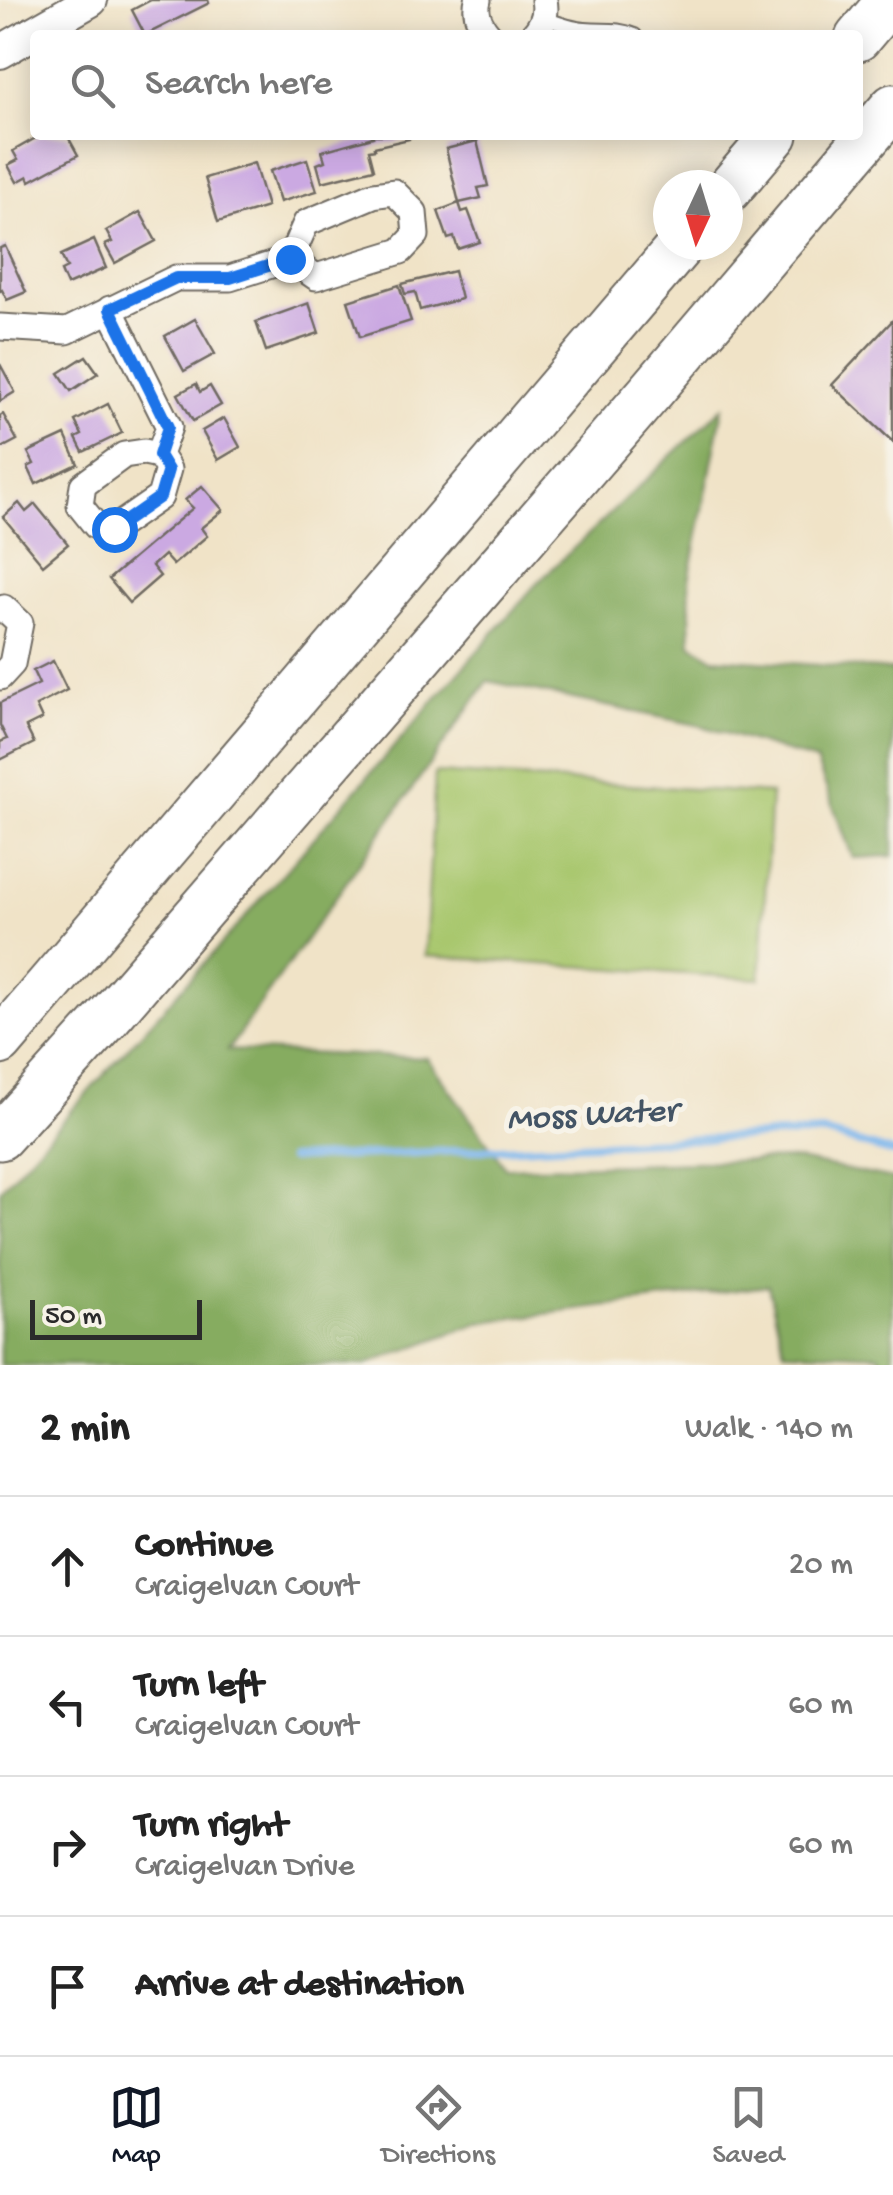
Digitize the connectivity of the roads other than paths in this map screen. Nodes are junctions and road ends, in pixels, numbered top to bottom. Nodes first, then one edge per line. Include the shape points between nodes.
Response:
1 (91, 0) edge
2 (478, 0) edge
3 (890, 0) edge
4 (540, 18) edge
5 (38, 30) edge
6 (485, 30) edge
7 (587, 30) edge
8 (587, 30) edge
9 (622, 30) edge
10 (863, 32) edge
11 (30, 35) edge
12 (0, 52) edge
13 (893, 108) edge
14 (771, 140) edge
15 (743, 172) edge
16 (290, 259) junction
17 (668, 260) edge
18 (110, 309) junction
19 (0, 327) edge
20 (159, 455) dead end
21 (0, 610) edge
22 (0, 677) edge
23 (0, 1042) edge
24 (0, 1137) edge

1 - 5 street
2 - 6 street
3 - 10 highway
4 - 8 lane
7 - 9 lane
11 - 12 street
13 - 24 highway
14 - 15 highway
16 - 16 street via 306,223 373,195 394,192 414,212 416,235 401,251 316,277
16 - 18 street via 230,278 176,278
17 - 23 highway
18 - 19 street via 67,331
18 - 20 street via 168,427
21 - 22 street via 20,624 12,664

